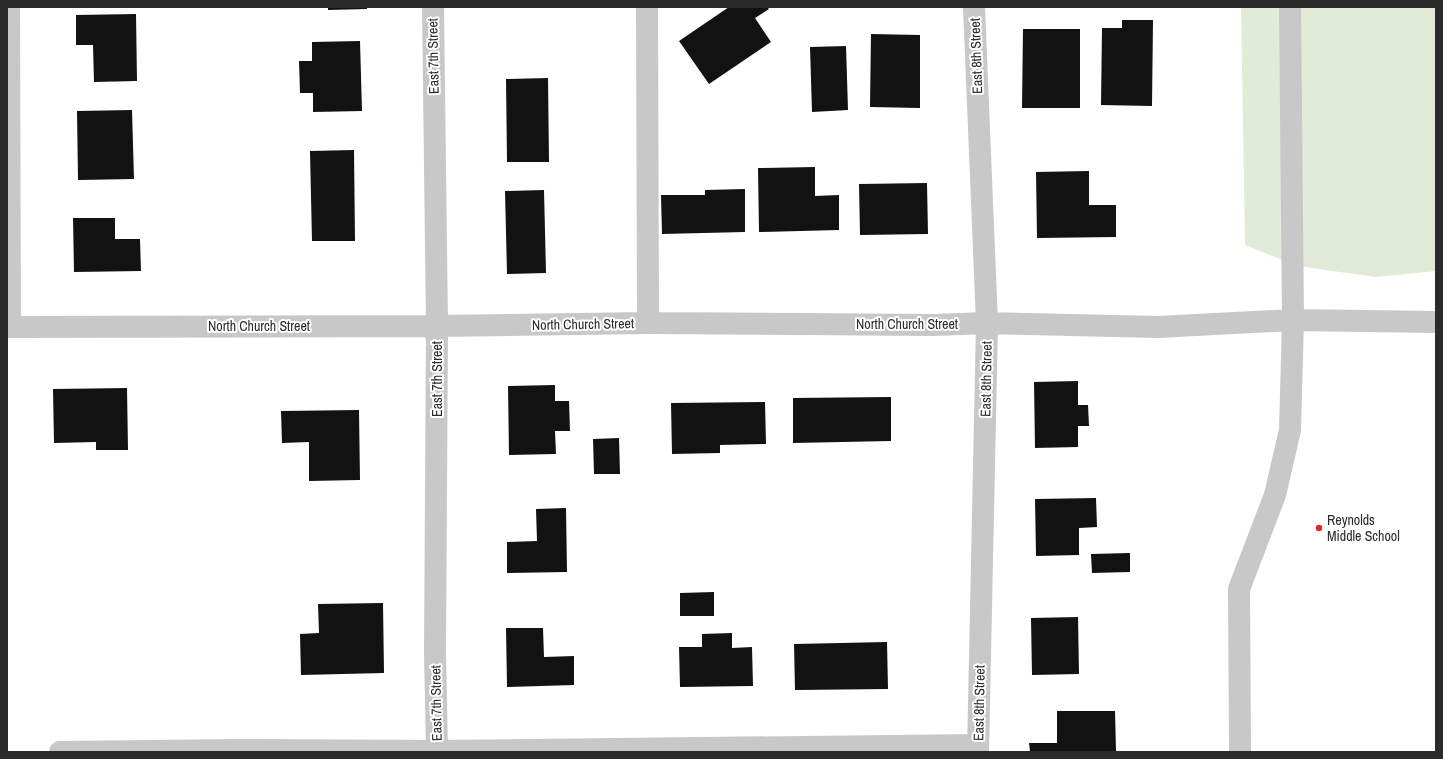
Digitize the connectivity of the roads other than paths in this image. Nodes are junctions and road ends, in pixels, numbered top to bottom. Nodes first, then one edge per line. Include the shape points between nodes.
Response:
1 (9, 7) edge
2 (433, 7) edge
3 (647, 7) edge
4 (974, 7) edge
5 (1290, 7) edge
6 (1293, 320) junction
7 (987, 322) junction
8 (1436, 322) edge
9 (648, 323) junction
10 (438, 326) junction
11 (8, 327) edge
12 (978, 748) edge
13 (437, 751) edge
14 (60, 752) edge
15 (1240, 752) edge

1 - 11 street
2 - 10 street, East 7th Street
3 - 9 street
4 - 7 street, East 8th Street
5 - 6 street
6 - 7 street, North Church Street via 1158,327
6 - 8 street, North Church Street
6 - 15 street via 1290,430 1275,495 1239,589
7 - 9 street, North Church Street via 933,325
7 - 12 street, East 8th Street
9 - 10 street, North Church Street
10 - 11 street, North Church Street
10 - 13 street, East 7th Street via 435,653
12 - 13 street
13 - 14 street

